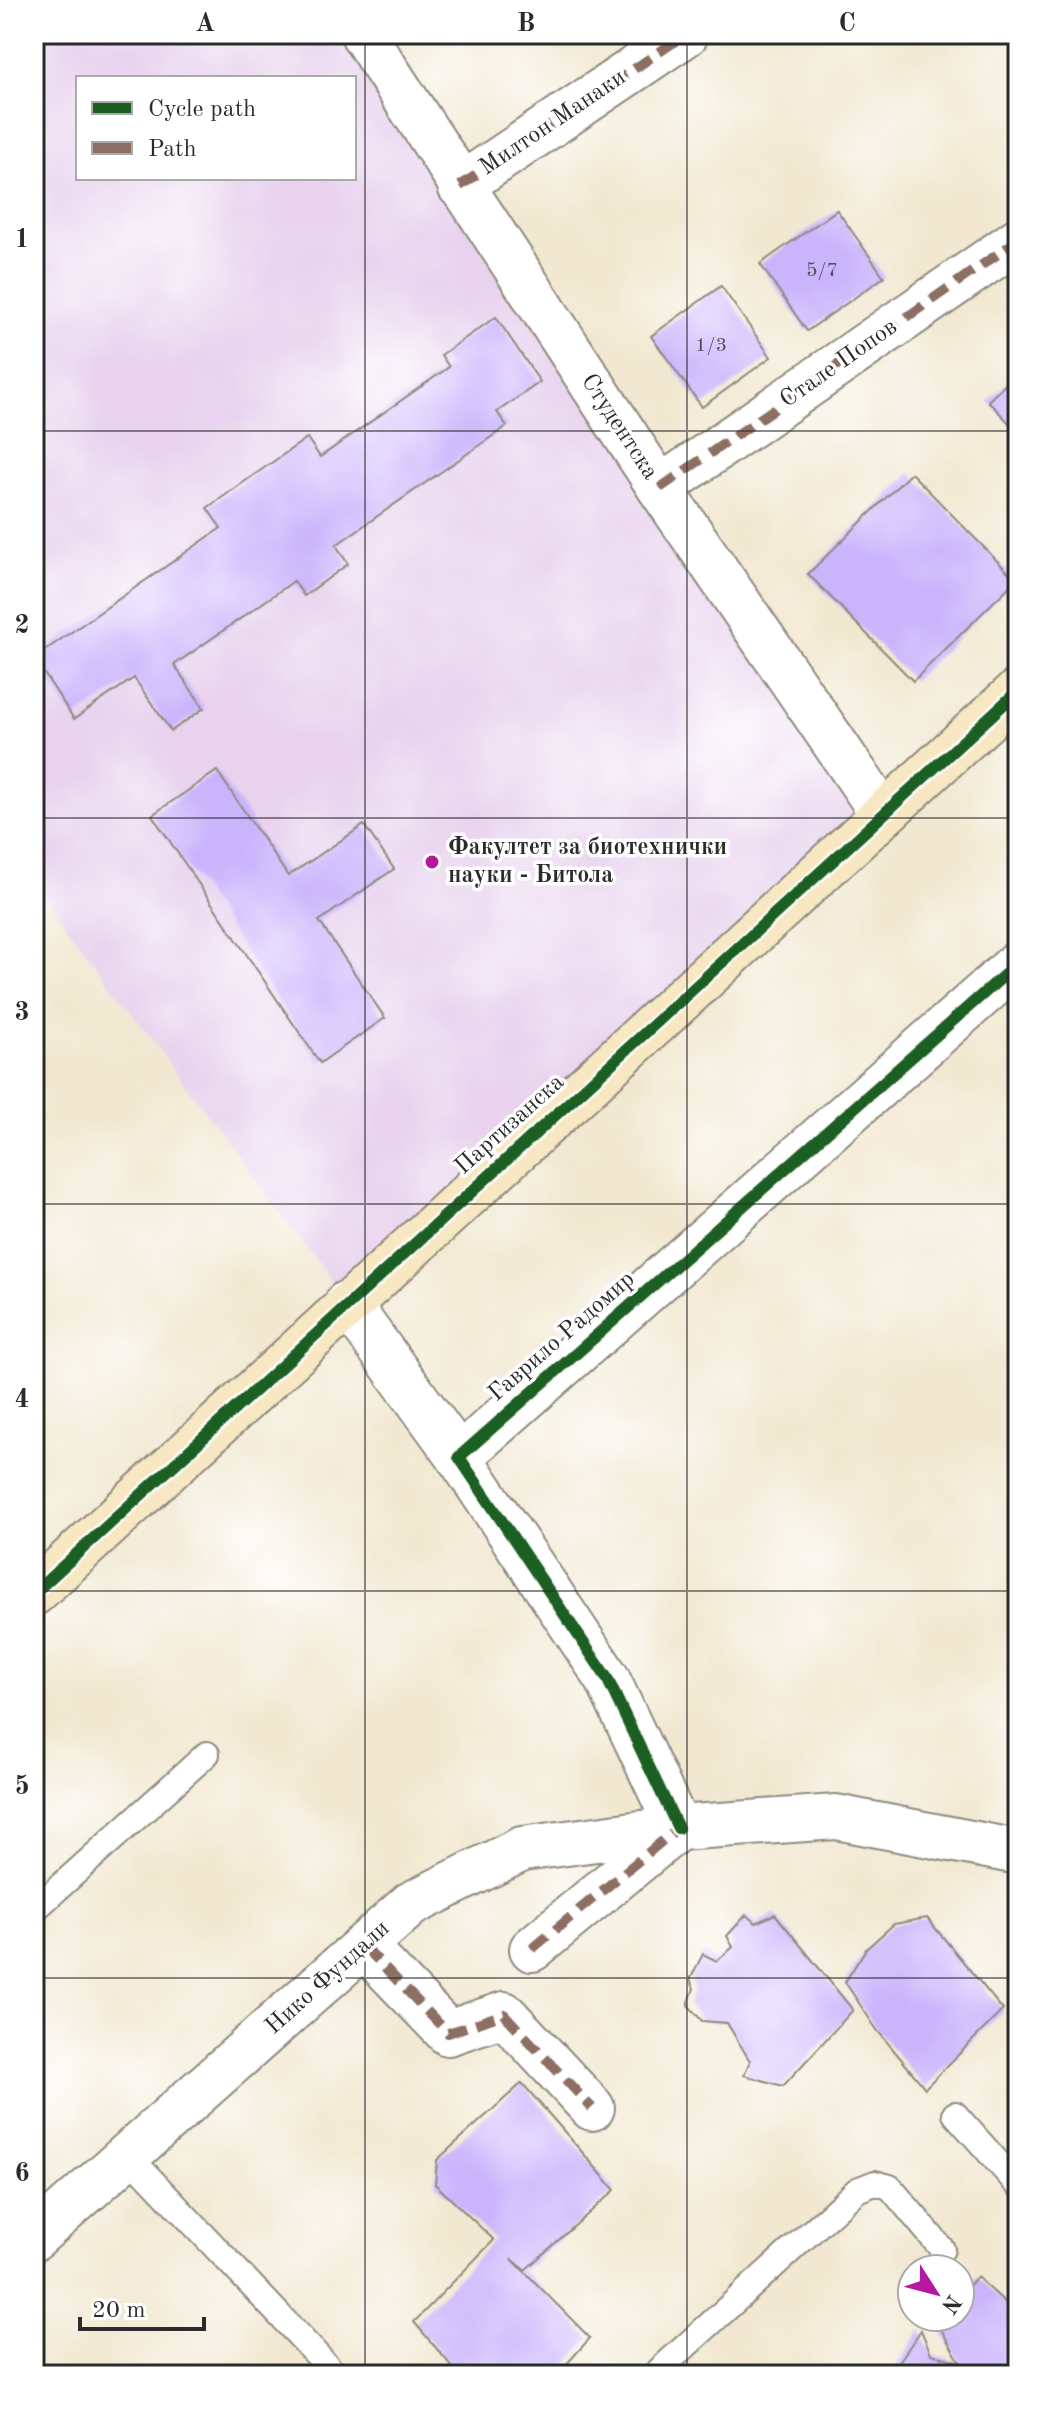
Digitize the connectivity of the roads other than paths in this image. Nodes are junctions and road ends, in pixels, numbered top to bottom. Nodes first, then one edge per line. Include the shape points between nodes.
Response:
1 (363, 34) edge
2 (686, 34) edge
3 (460, 186) junction
4 (1018, 240) edge
5 (660, 488) junction
6 (1018, 691) edge
7 (883, 814) junction
8 (1018, 963) edge
9 (347, 1303) junction
10 (459, 1457) junction
11 (34, 1593) edge
12 (207, 1754) dead end
13 (678, 1828) junction
14 (1018, 1852) edge
15 (34, 1910) edge
16 (364, 1946) junction
17 (532, 1949) dead end
18 (592, 2108) dead end
19 (955, 2114) dead end
20 (128, 2155) junction
21 (1018, 2185) edge
22 (34, 2238) edge
23 (942, 2249) dead end
24 (336, 2375) edge
25 (654, 2375) edge

1 - 3 street, Студентска
2 - 3 street, Милтон Манаки
3 - 5 street, Студентска
4 - 5 street, Стале Попов
5 - 7 street, Студентска
6 - 7 street, Партизанска
7 - 9 street, Партизанска
8 - 10 street, Гаврило Радомир
9 - 10 street
9 - 11 street, Партизанска
10 - 13 street via 607,1678
12 - 15 lane
13 - 14 street, Нико Фундали via 836,1817
13 - 16 street, Нико Фундали via 522,1849 411,1904
13 - 17 street
16 - 18 street via 448,2033 504,2014
16 - 20 street, Нико Фундали
19 - 21 lane
20 - 22 street, Нико Фундали
20 - 24 lane
23 - 25 lane via 890,2187 875,2183 857,2190

